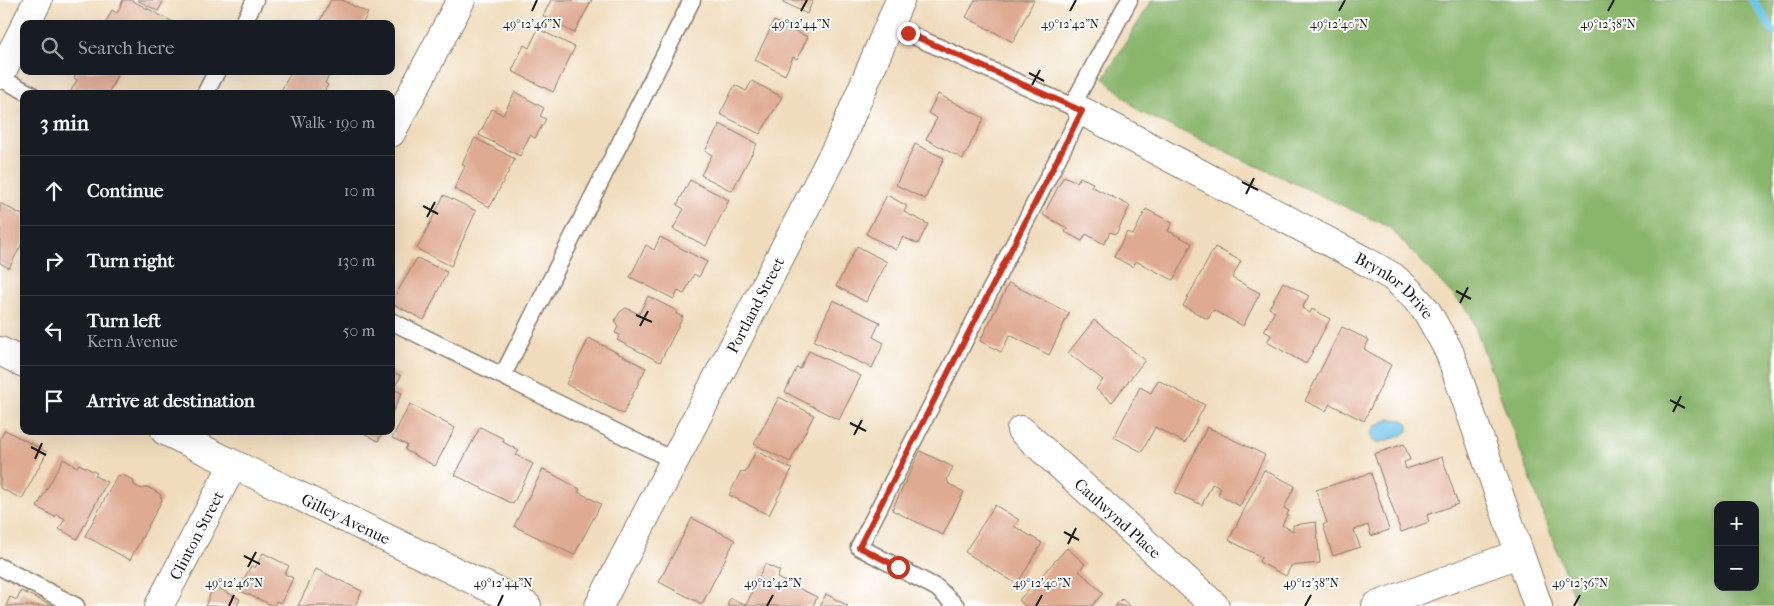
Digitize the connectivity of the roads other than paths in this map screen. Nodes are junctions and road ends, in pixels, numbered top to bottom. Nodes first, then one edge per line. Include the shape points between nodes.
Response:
1 (38, 0) edge
2 (255, 0) edge
3 (461, 0) edge
4 (692, 0) edge
5 (900, 0) edge
6 (1129, 0) edge
7 (28, 20) edge
8 (245, 20) edge
9 (889, 25) junction
10 (20, 36) edge
11 (215, 75) edge
12 (0, 77) edge
13 (24, 90) edge
14 (207, 90) edge
15 (1077, 109) junction
16 (395, 125) edge
17 (395, 323) edge
18 (0, 351) edge
19 (20, 361) edge
20 (503, 375) junction
21 (1021, 430) dead end
22 (173, 435) edge
23 (675, 461) junction
24 (233, 465) junction
25 (1518, 554) junction
26 (0, 566) edge
27 (76, 606) edge
28 (158, 606) edge
29 (527, 606) edge
30 (599, 606) edge
31 (956, 606) edge
32 (1215, 606) edge
33 (1376, 606) edge
34 (1538, 606) edge

1 - 7 street
2 - 8 lane
3 - 16 street
4 - 20 lane
5 - 9 street, Portland Street
6 - 15 lane
9 - 15 lane
9 - 23 street, Portland Street via 839,143
10 - 12 street
11 - 14 lane
12 - 13 lane
15 - 25 street, Brynlor Drive via 1367,262 1393,277 1410,292 1426,310 1450,351
15 - 31 lane via 859,547 937,588
17 - 20 lane
18 - 19 street
20 - 23 lane
21 - 32 street, Caulwynd Place
22 - 24 street, Gilley Avenue
23 - 30 street, Portland Street
24 - 28 street, Clinton Street
24 - 29 street, Gilley Avenue
25 - 33 street
25 - 34 street, Brynlor Drive
26 - 27 lane

